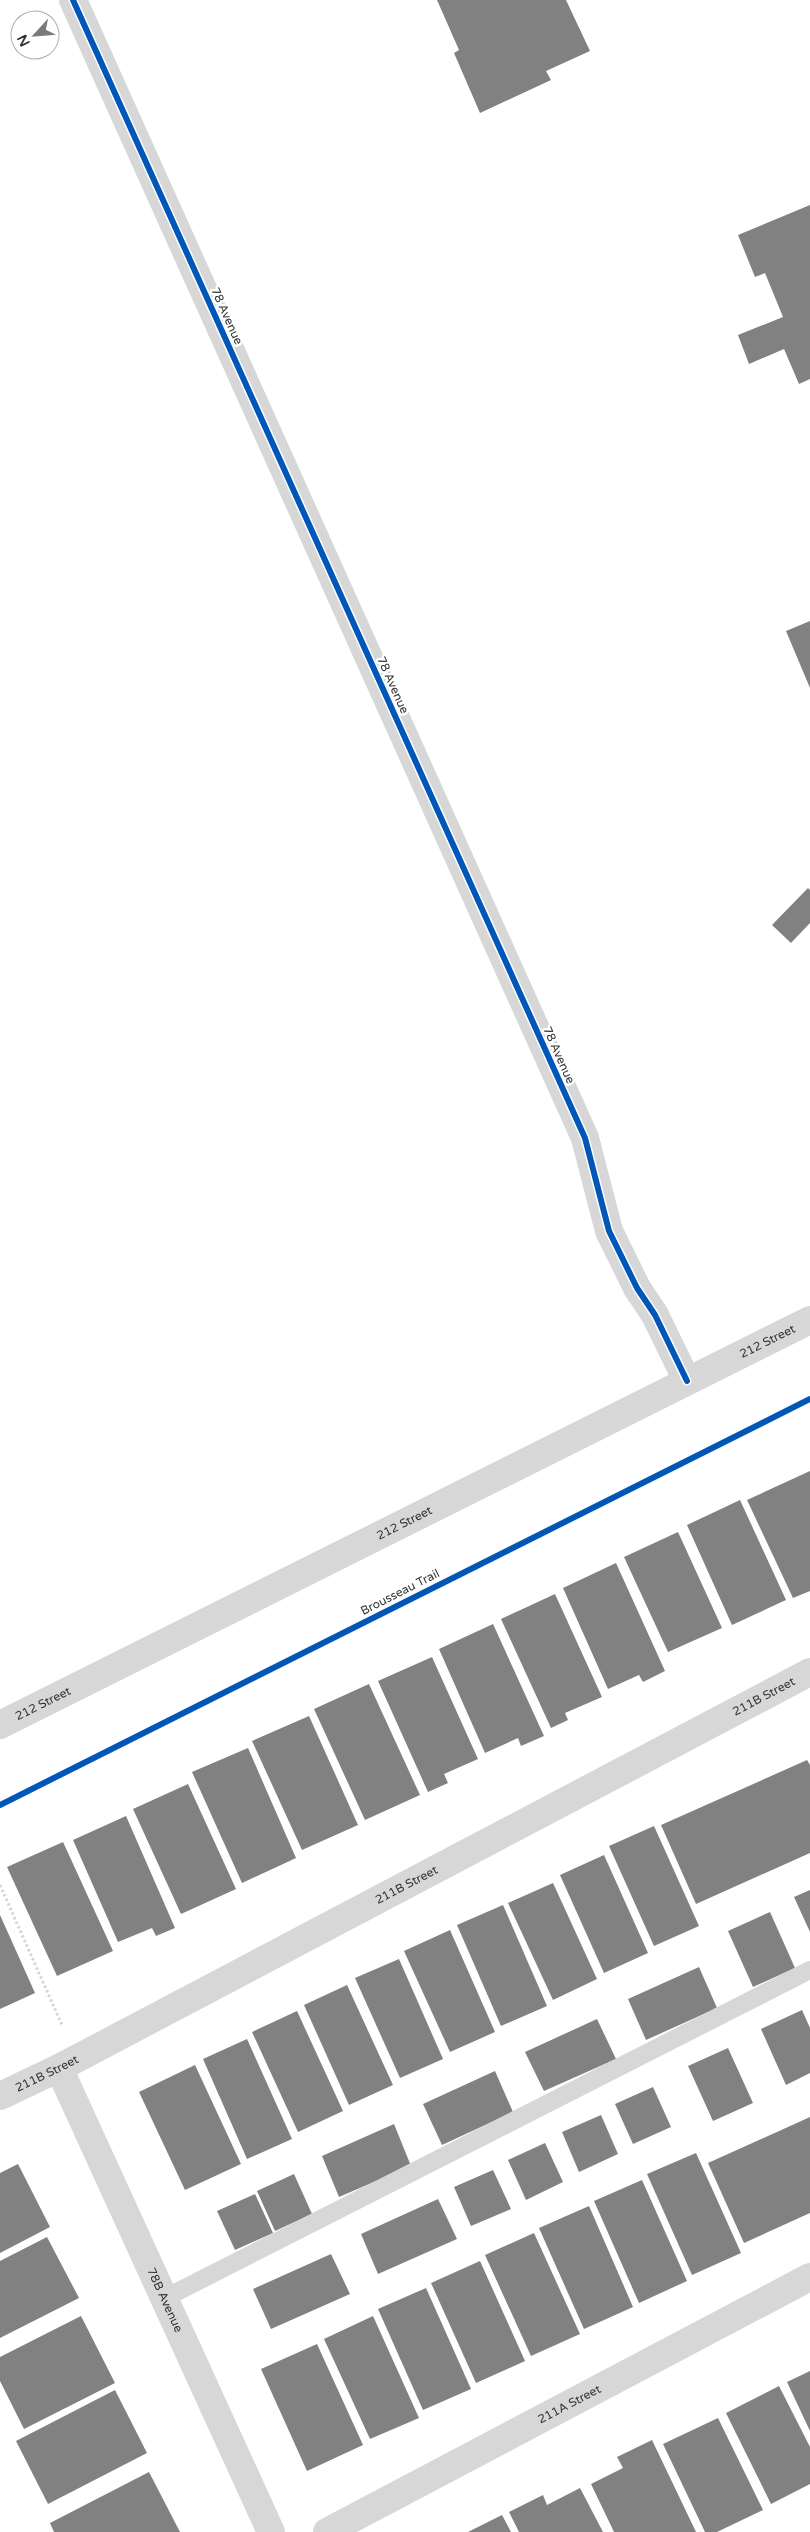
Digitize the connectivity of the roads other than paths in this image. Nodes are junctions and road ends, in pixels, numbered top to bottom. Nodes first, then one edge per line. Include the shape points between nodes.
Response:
1 (73, 0) edge
2 (810, 1320) edge
3 (688, 1380) junction
4 (810, 1672) edge
5 (0, 1725) edge
6 (810, 1970) edge
7 (58, 2068) junction
8 (0, 2096) edge
9 (810, 2277) edge
10 (165, 2298) junction
11 (271, 2532) edge
12 (327, 2532) edge

1 - 3 street, 78 Avenue via 585,1138 609,1231
2 - 3 street, 212 Street
3 - 5 street, 212 Street
4 - 7 street, 211B Street
6 - 10 lane
7 - 8 street, 211B Street
7 - 10 street, 78B Avenue
9 - 12 street, 211A Street
10 - 11 street, 78B Avenue

